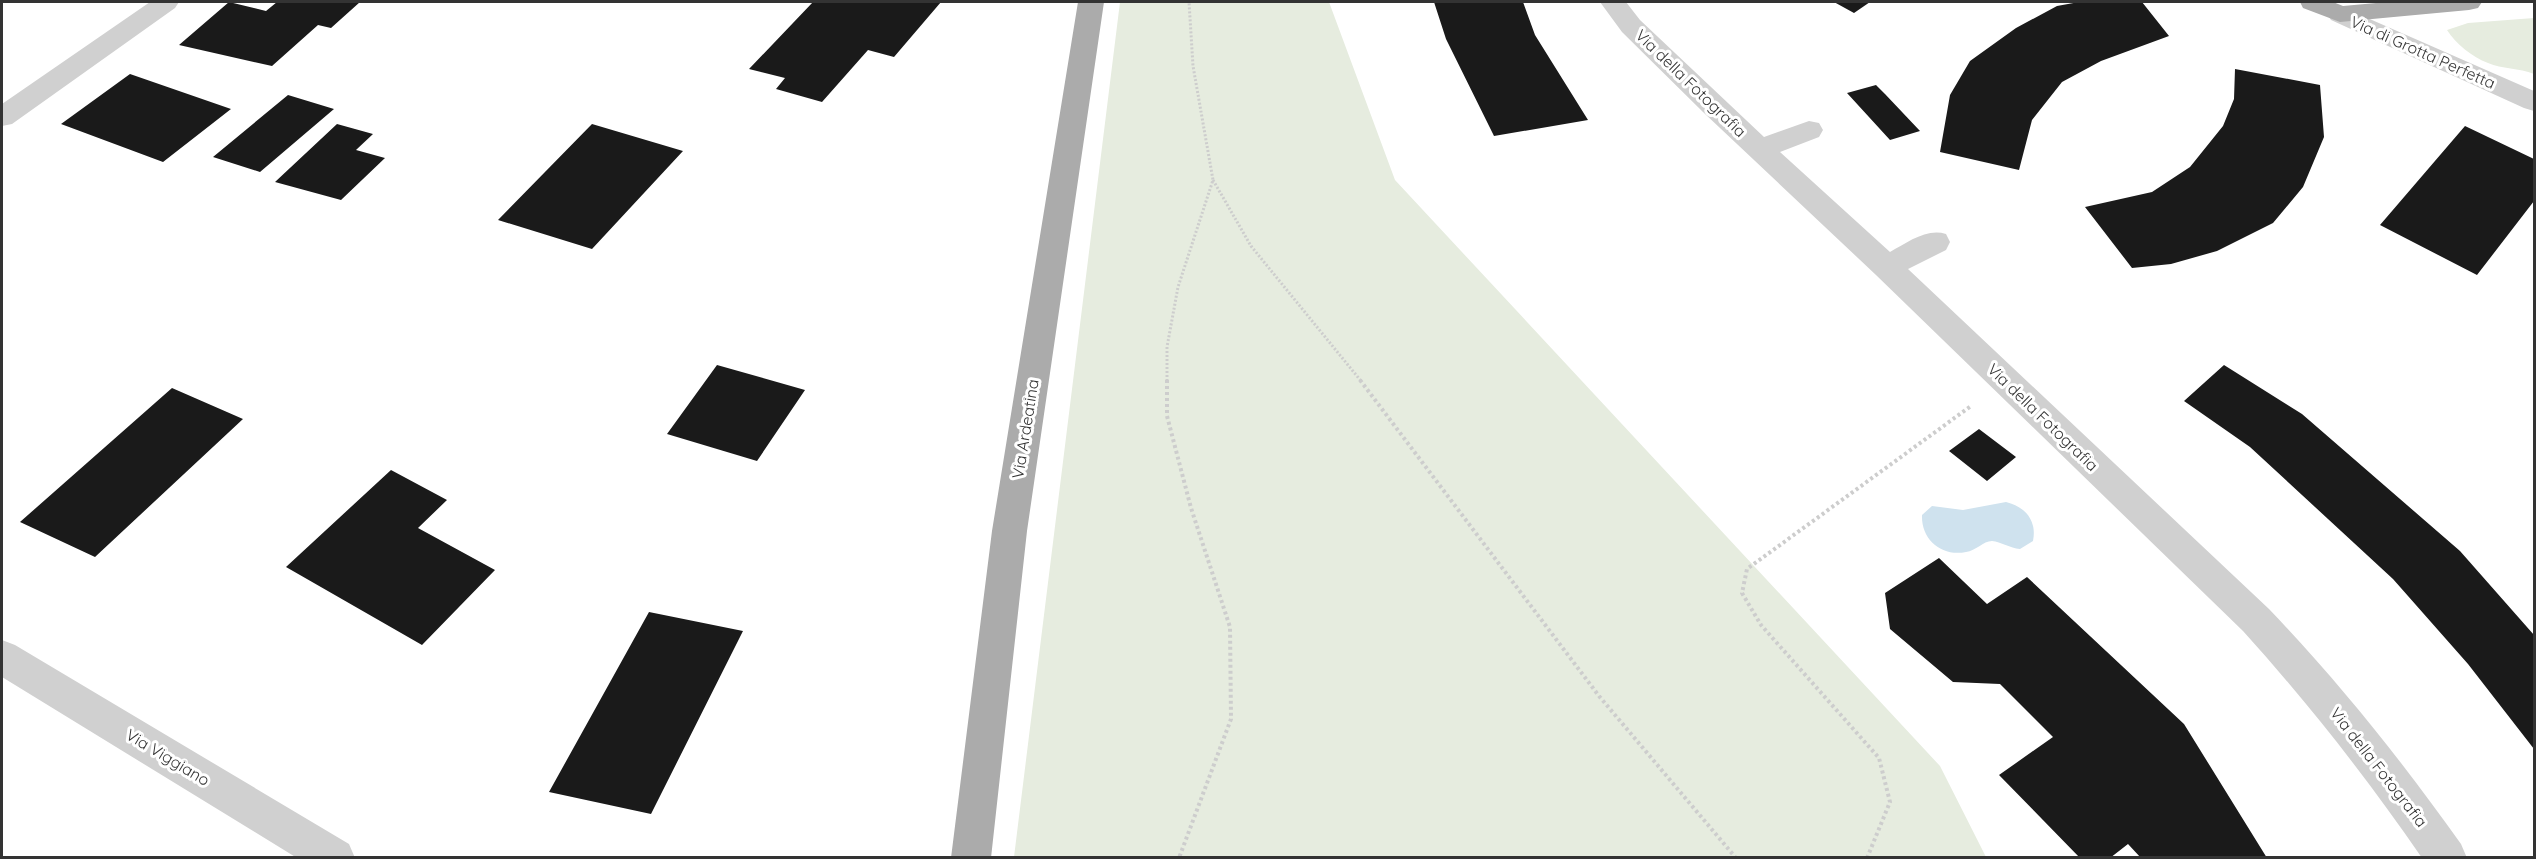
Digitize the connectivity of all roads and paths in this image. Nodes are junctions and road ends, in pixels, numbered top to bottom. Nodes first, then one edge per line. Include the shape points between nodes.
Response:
1 (166, 2) edge
2 (1091, 2) edge
3 (1189, 2) edge
4 (1613, 2) edge
5 (2312, 2) edge
6 (2469, 2) edge
7 (2340, 14) junction
8 (2535, 102) edge
9 (2, 117) edge
10 (1809, 129) dead end
11 (1760, 149) junction
12 (1213, 180) junction
13 (1935, 242) dead end
14 (1887, 267) junction
15 (2005, 381) junction
16 (2, 657) edge
17 (334, 858) edge
18 (971, 858) edge
19 (1179, 858) edge
20 (1736, 858) edge
21 (1867, 858) edge
22 (2447, 858) edge

1 - 9 street
2 - 18 main road, Via Ardeatina via 1015,495
3 - 12 path via 1193,66
4 - 11 street, Via della Fotografia via 1647,41
5 - 7 main road, Via di Grotta Perfetta
6 - 7 main road
7 - 8 street, Via di Grotta Perfetta
10 - 11 street
11 - 14 street, Via della Fotografia
12 - 19 path via 1171,318 1167,416 1191,508 1230,627 1231,719
12 - 20 path via 1251,246 1288,294 1381,405 1599,696
13 - 14 street
14 - 15 street, Via della Fotografia
15 - 21 path via 1747,569 1742,593 1761,625 1879,758 1890,802
15 - 22 street, Via della Fotografia via 2294,660
16 - 17 street, Via Viggiano

